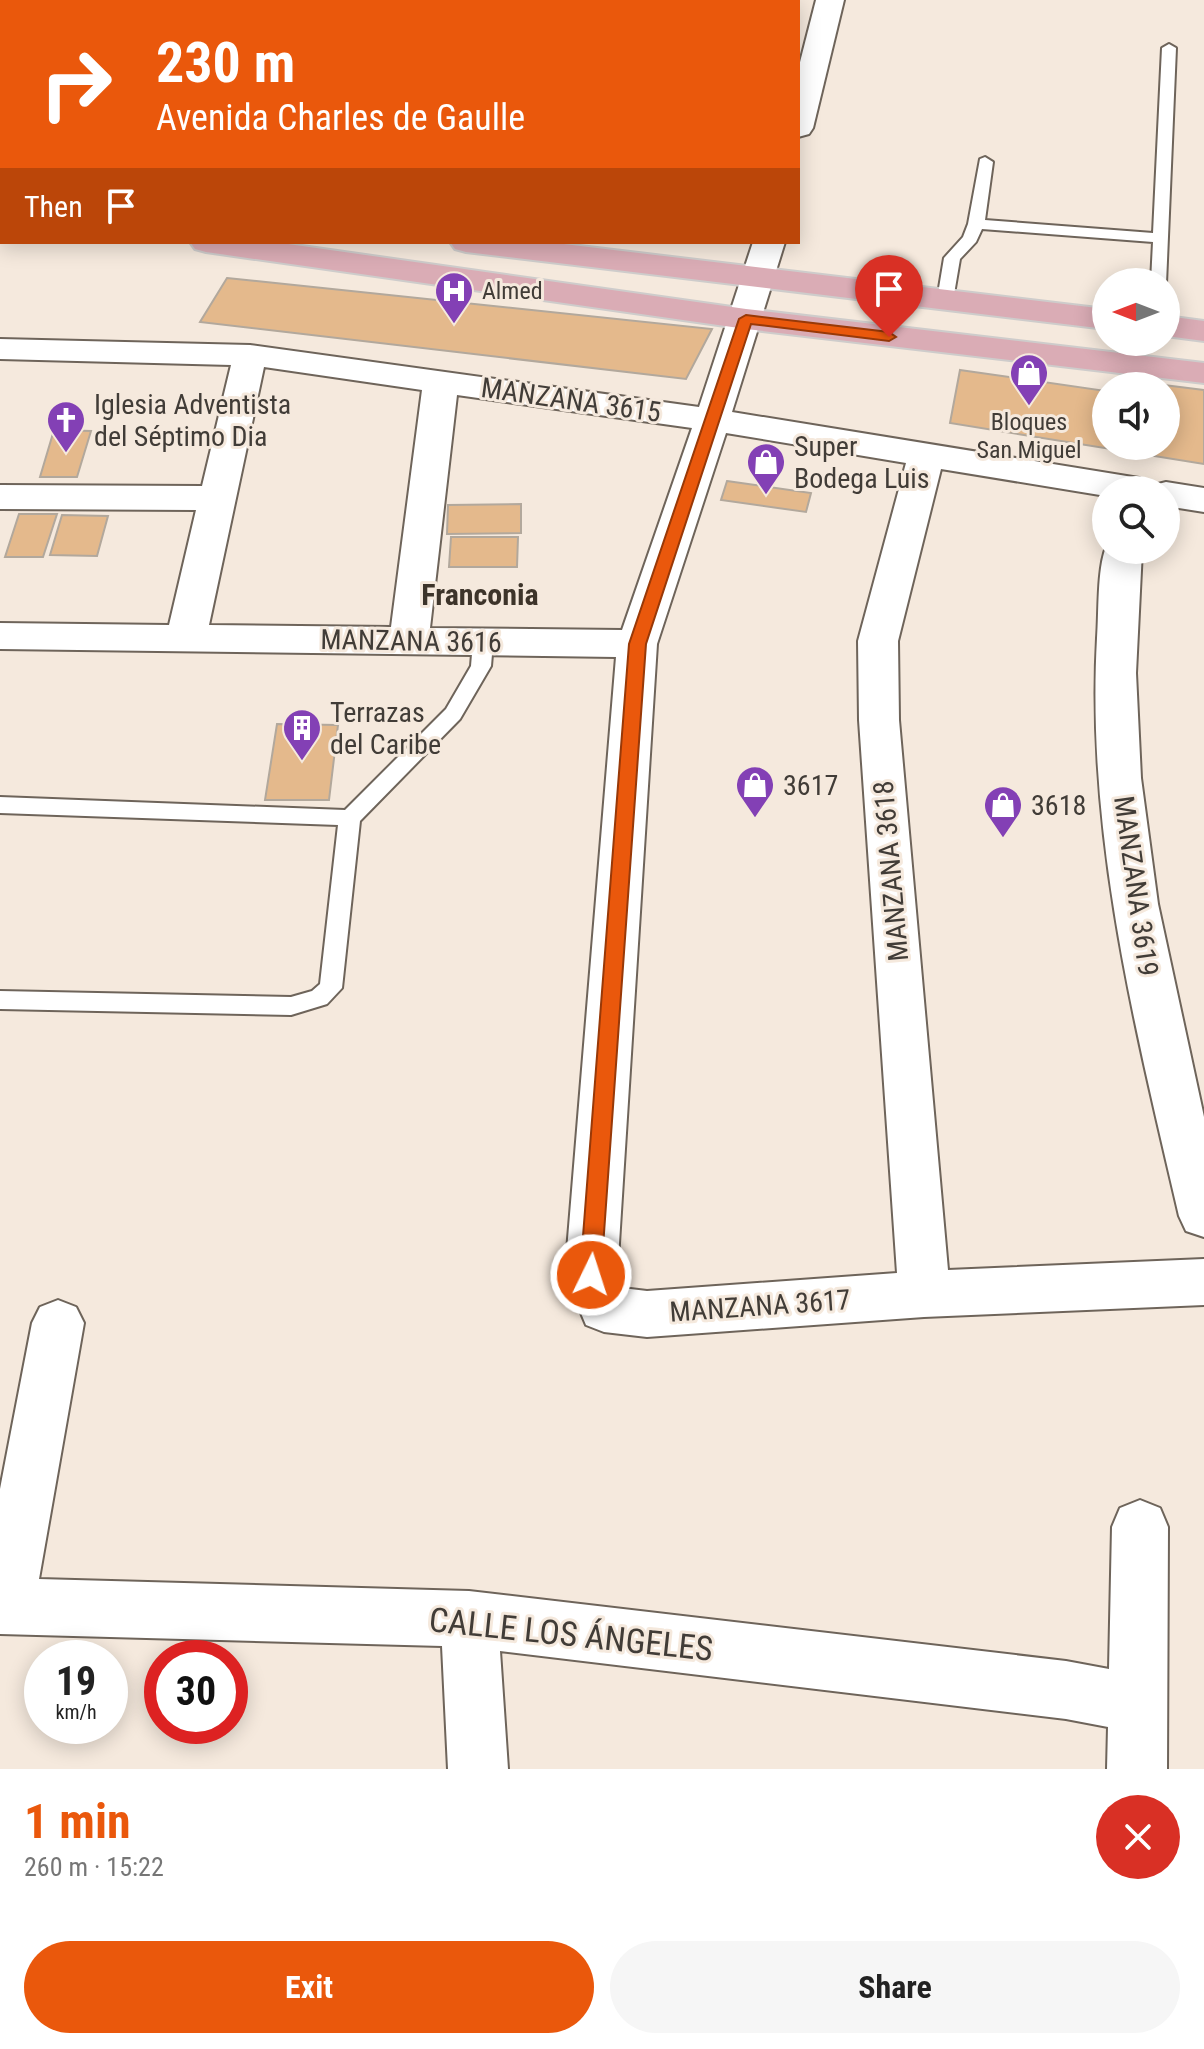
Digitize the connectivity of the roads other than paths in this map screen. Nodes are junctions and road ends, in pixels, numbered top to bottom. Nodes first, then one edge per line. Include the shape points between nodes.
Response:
1 (830, 0) edge
2 (1169, 48) dead end
3 (800, 120) edge
4 (985, 162) dead end
5 (976, 224) junction
6 (1161, 238) junction
7 (220, 244) edge
8 (499, 244) edge
9 (765, 260) edge
10 (1160, 268) edge
11 (945, 300) junction
12 (1092, 317) edge
13 (746, 319) junction
14 (1180, 328) edge
15 (1204, 331) edge
16 (0, 349) edge
17 (250, 355) junction
18 (1204, 373) edge
19 (441, 381) junction
20 (712, 420) junction
21 (927, 453) junction
22 (1092, 482) edge
23 (1180, 496) edge
24 (0, 497) edge
25 (218, 498) junction
26 (1204, 500) edge
27 (1122, 564) edge
28 (0, 636) edge
29 (186, 638) junction
30 (409, 640) junction
31 (483, 642) junction
32 (637, 644) junction
33 (0, 805) edge
34 (350, 818) junction
35 (0, 1000) edge
36 (1204, 1216) edge
37 (1204, 1282) edge
38 (924, 1294) junction
39 (58, 1323) dead end
40 (1140, 1527) dead end
41 (3, 1606) edge
42 (469, 1619) junction
43 (1139, 1704) junction
44 (478, 1769) edge
45 (1137, 1769) edge

1 - 3 street
2 - 6 lane
4 - 5 lane
5 - 6 lane
5 - 11 lane via 952,258
6 - 10 lane
7 - 13 main road
8 - 9 main road
9 - 11 main road
9 - 13 street, MANZANA 3617
11 - 12 main road
13 - 18 main road
13 - 20 street, MANZANA 3617
14 - 15 main road
16 - 17 street, MANZANA 3615
17 - 19 street, MANZANA 3615
17 - 25 street
19 - 20 street, MANZANA 3615
19 - 30 street
20 - 21 street, MANZANA 3615
20 - 32 street, MANZANA 3617
21 - 22 street, MANZANA 3615
21 - 38 street, MANZANA 3618 via 878,641 879,720
23 - 26 street
24 - 25 street
25 - 29 street
27 - 36 street, MANZANA 3619 via 1116,715 1125,821 1155,1018
28 - 29 street, MANZANA 3616
29 - 30 street, MANZANA 3616
30 - 31 street, MANZANA 3616
31 - 32 street, MANZANA 3616
31 - 34 lane via 481,666 453,714
32 - 38 street, MANZANA 3617 via 591,1275 604,1309 647,1314
33 - 34 lane
34 - 35 lane via 331,988 319,998 291,1006
37 - 38 street, MANZANA 3617
39 - 41 street
40 - 43 street
41 - 42 street, CALLE LOS ÁNGELES
42 - 43 street, CALLE LOS ÁNGELES via 1066,1690
42 - 44 street
43 - 45 street

